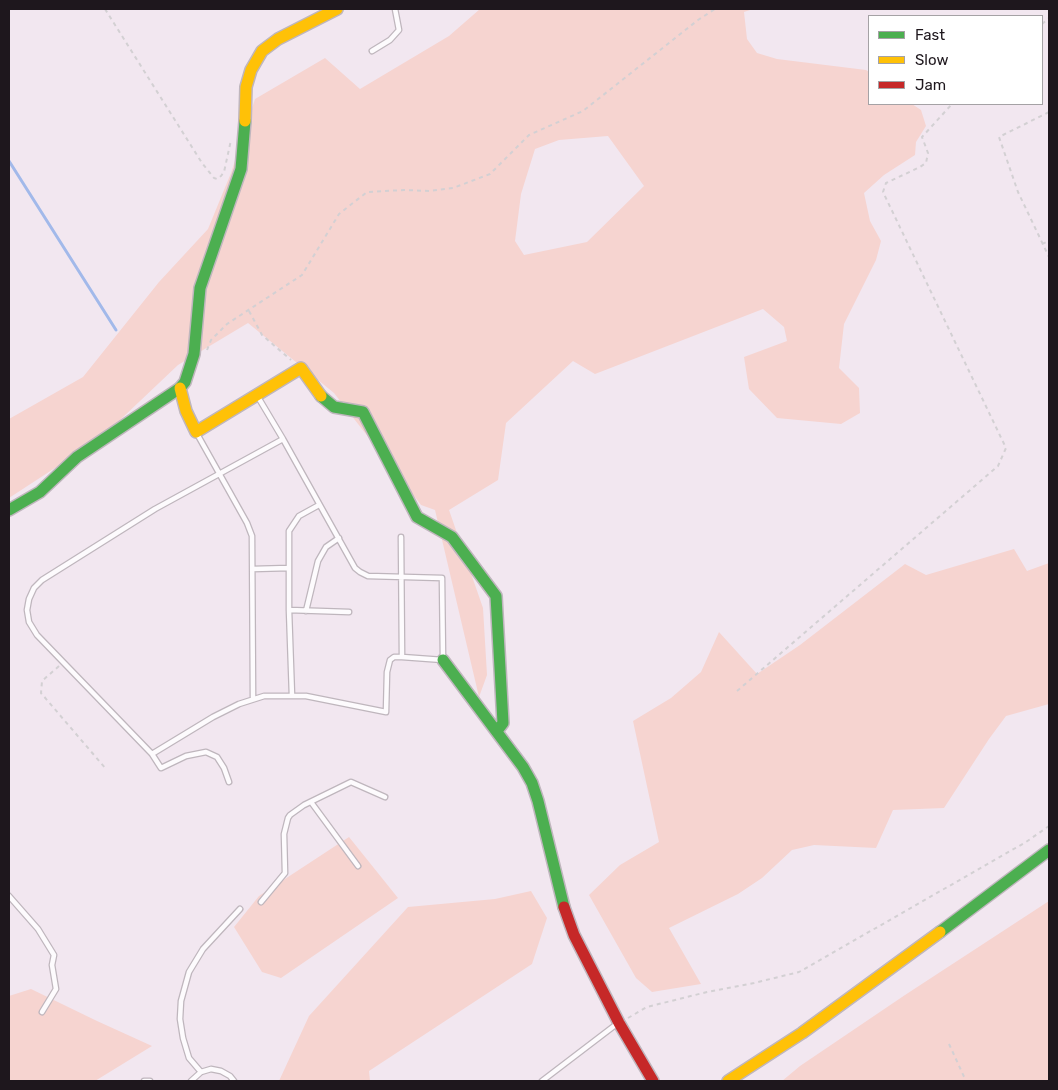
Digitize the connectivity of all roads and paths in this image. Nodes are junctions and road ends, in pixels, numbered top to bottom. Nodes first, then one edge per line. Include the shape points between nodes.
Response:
1 (105, 9) edge
2 (337, 9) edge
3 (395, 9) edge
4 (715, 9) edge
5 (372, 51) dead end
6 (951, 105) edge
7 (1049, 112) edge
8 (232, 133) dead end
9 (1049, 241) edge
10 (1042, 244) junction
11 (1049, 257) edge
12 (249, 311) junction
13 (207, 349) dead end
14 (301, 368) junction
15 (180, 388) junction
16 (258, 395) junction
17 (196, 432) junction
18 (282, 439) junction
19 (219, 474) junction
20 (319, 504) junction
21 (9, 510) edge
22 (400, 537) dead end
23 (338, 538) junction
24 (288, 568) junction
25 (253, 569) junction
26 (401, 577) junction
27 (289, 610) junction
28 (306, 611) junction
29 (349, 612) dead end
30 (402, 657) junction
31 (443, 660) junction
32 (63, 663) junction
33 (737, 691) dead end
34 (9, 696) edge
35 (292, 696) junction
36 (253, 699) junction
37 (9, 704) edge
38 (497, 731) junction
39 (152, 754) junction
40 (106, 769) dead end
41 (229, 782) dead end
42 (385, 797) dead end
43 (311, 802) junction
44 (1049, 826) edge
45 (1049, 850) edge
46 (358, 866) dead end
47 (9, 896) edge
48 (261, 902) dead end
49 (240, 909) dead end
50 (42, 1012) dead end
51 (619, 1023) junction
52 (949, 1044) dead end
53 (201, 1072) junction
54 (144, 1081) edge
55 (150, 1081) edge
56 (191, 1081) edge
57 (234, 1081) edge
58 (542, 1081) edge
59 (653, 1081) edge
60 (728, 1081) edge
61 (966, 1081) edge

1 - 8 path via 214,178 224,172
2 - 15 street via 278,39 262,51 251,70 246,87 242,169 200,288 194,354 186,382
3 - 5 lane via 398,30 390,40
4 - 12 path via 583,111 529,135 490,174 452,188 367,192 339,214 302,275
6 - 33 path via 922,137 928,152 926,162 920,168 886,183 883,192 1006,448 998,466
7 - 10 path via 999,137 1018,192
9 - 10 path
10 - 11 path
12 - 13 path via 222,328
12 - 14 path via 262,335
14 - 16 street
14 - 38 street via 323,399 334,407 363,412 417,517 452,537 496,596 502,723
15 - 17 street
15 - 21 street via 120,426 77,457 40,492
16 - 17 street
16 - 18 lane
17 - 19 lane
18 - 19 lane
18 - 20 lane
19 - 25 lane via 252,536
19 - 32 lane via 155,509 34,588 27,610 29,622
20 - 23 lane
20 - 24 lane via 299,516 289,531
22 - 26 lane
23 - 26 lane via 360,572 368,576
23 - 28 lane via 326,547 318,560
24 - 25 lane
24 - 27 lane
25 - 36 lane
26 - 30 lane
26 - 31 lane via 442,578
27 - 28 lane
27 - 35 lane
28 - 29 lane
30 - 31 lane
30 - 35 lane via 394,657 388,663 386,712
31 - 38 street
32 - 39 lane
32 - 40 path via 42,681 40,694
34 - 37 path
35 - 36 lane
36 - 39 lane via 213,717
38 - 51 street via 532,783 560,897 583,954
39 - 41 lane via 161,768 186,756 206,752 217,757
42 - 43 lane via 351,782
43 - 46 lane
43 - 48 lane via 288,818 284,834 285,873
44 - 51 path via 799,972 647,1007
45 - 60 street via 802,1033
47 - 50 lane via 38,929 54,955 52,965 56,989
49 - 53 lane via 203,949 189,972 181,1001 183,1038 190,1058
51 - 58 lane
51 - 59 street
52 - 61 path
53 - 56 lane
53 - 57 lane via 221,1070
54 - 55 lane

